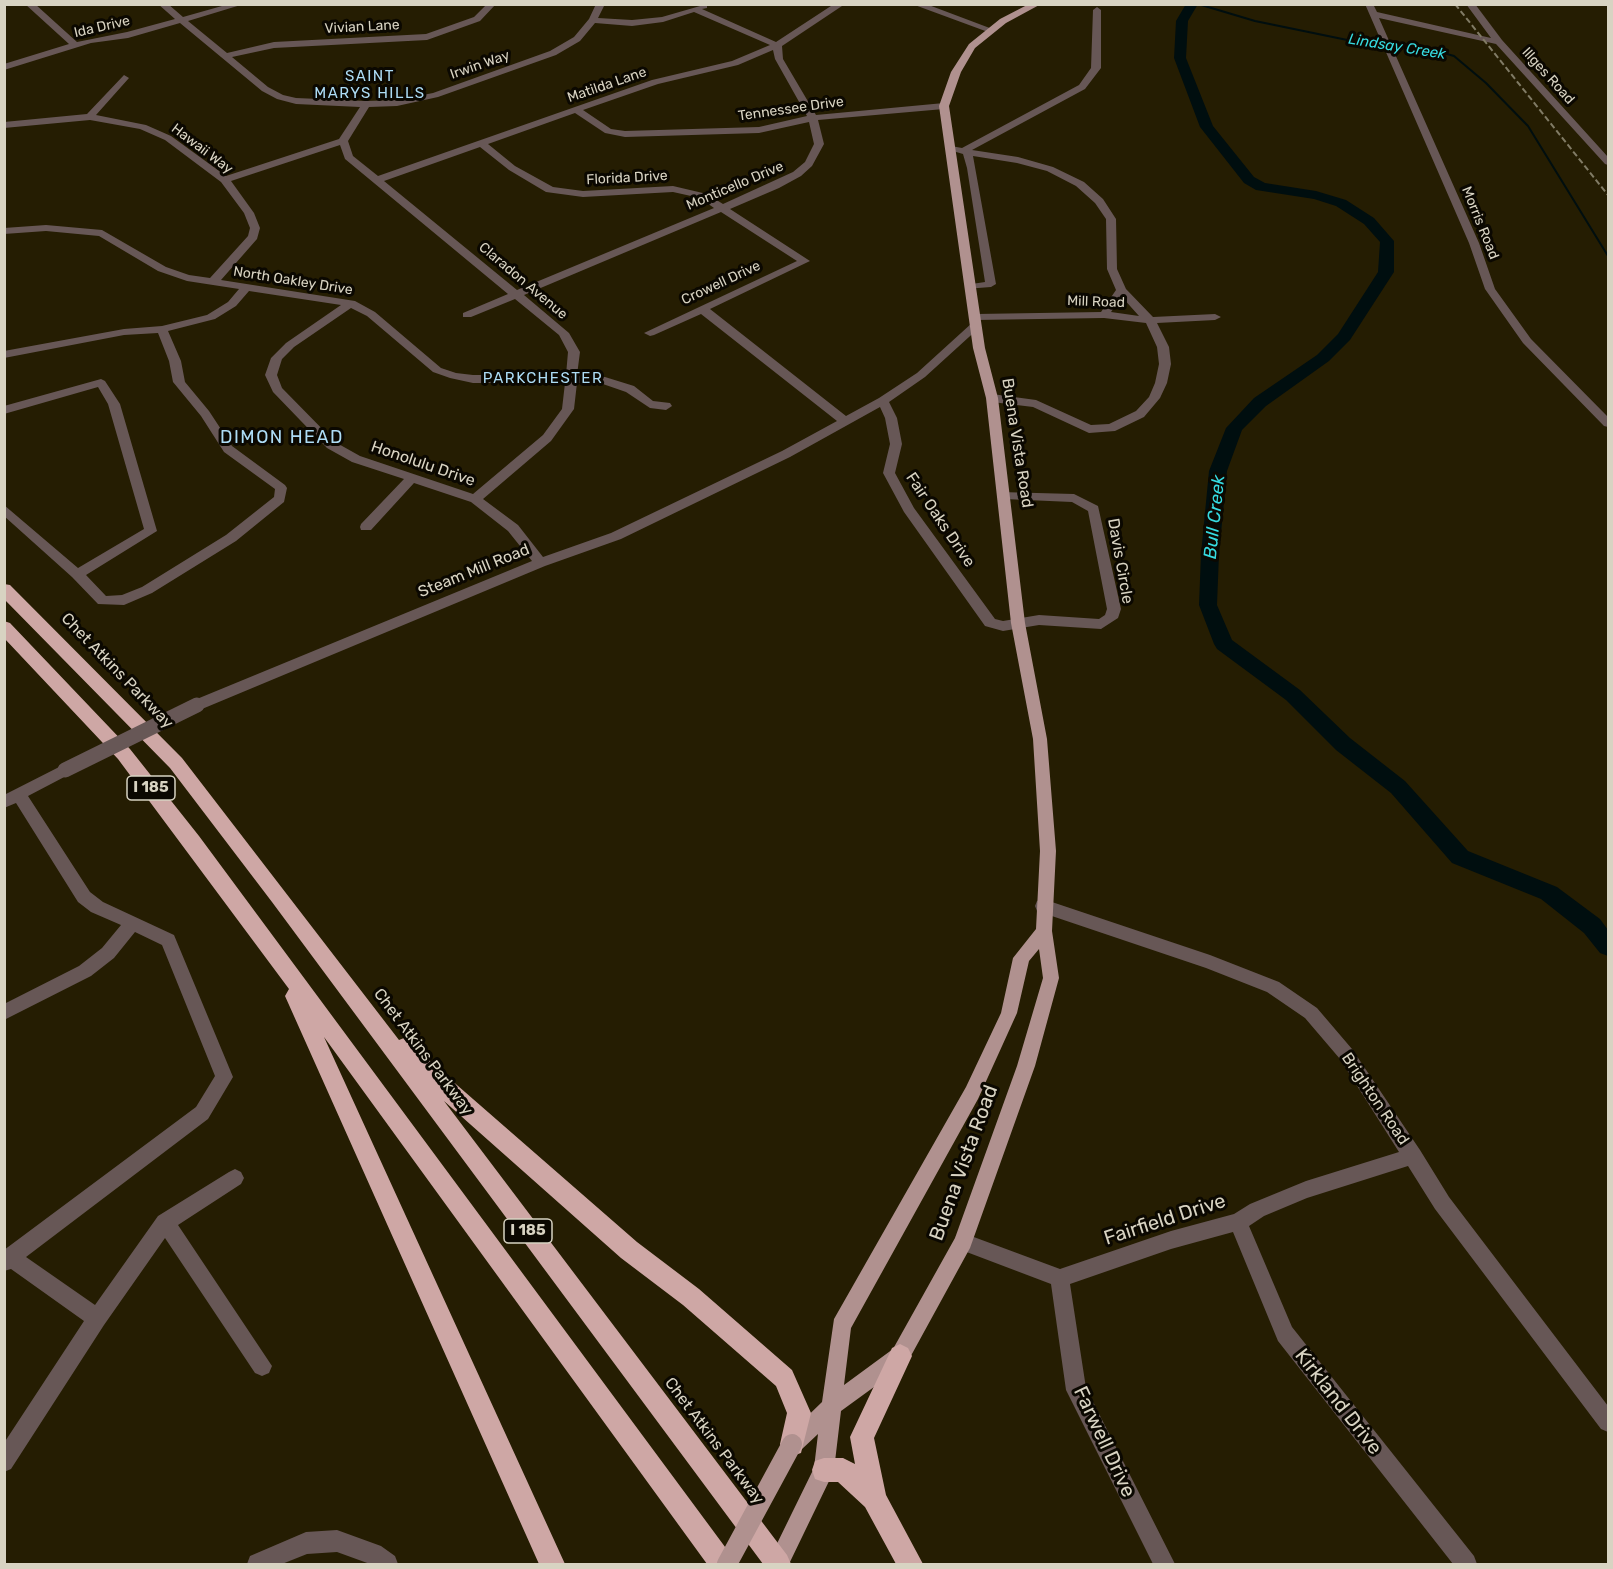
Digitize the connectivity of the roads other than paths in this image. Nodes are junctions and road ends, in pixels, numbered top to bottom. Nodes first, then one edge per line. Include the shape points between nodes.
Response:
1 (29, 4) edge
2 (162, 4) edge
3 (240, 4) edge
4 (492, 4) edge
5 (601, 4) edge
6 (707, 4) edge
7 (841, 4) edge
8 (916, 4) edge
9 (1037, 4) edge
10 (1369, 4) edge
11 (1470, 4) edge
12 (696, 10) junction
13 (1096, 10) dead end
14 (1373, 14) junction
15 (181, 19) junction
16 (593, 20) junction
17 (992, 30) junction
18 (1499, 42) junction
19 (777, 45) junction
20 (76, 46) junction
21 (226, 56) junction
22 (4, 67) edge
23 (124, 78) dead end
24 (366, 104) junction
25 (944, 106) junction
26 (576, 110) junction
27 (90, 117) junction
28 (813, 118) junction
29 (4, 125) edge
30 (342, 141) junction
31 (481, 143) junction
32 (951, 149) junction
33 (966, 149) junction
34 (1607, 162) edge
35 (225, 180) junction
36 (377, 180) junction
37 (723, 207) junction
38 (4, 231) edge
39 (805, 261) joint
40 (212, 283) junction
41 (969, 287) junction
42 (246, 288) junction
43 (1121, 290) junction
44 (516, 294) junction
45 (351, 303) junction
46 (702, 309) junction
47 (466, 315) dead end
48 (1104, 315) junction
49 (1215, 317) dead end
50 (1150, 320) junction
51 (976, 321) junction
52 (162, 329) junction
53 (650, 333) dead end
54 (979, 348) junction
55 (945, 353) junction
56 (4, 355) edge
57 (573, 379) junction
58 (992, 398) junction
59 (884, 400) junction
60 (666, 406) dead end
61 (4, 410) edge
62 (846, 422) junction
63 (1608, 423) edge
64 (413, 477) junction
65 (1004, 495) junction
66 (475, 500) junction
67 (4, 509) edge
68 (366, 527) dead end
69 (540, 563) junction
70 (77, 574) junction
71 (4, 589) edge
72 (1018, 623) junction
73 (4, 627) edge
74 (12, 798) edge
75 (1043, 906) junction
76 (133, 922) junction
77 (302, 928) junction
78 (1044, 931) junction
79 (281, 964) junction
80 (4, 1013) edge
81 (1414, 1156) junction
82 (235, 1178) dead end
83 (165, 1222) junction
84 (1238, 1222) junction
85 (963, 1242) junction
86 (8, 1260) edge
87 (1060, 1278) junction
88 (97, 1318) junction
89 (900, 1356) junction
90 (262, 1366) dead end
91 (833, 1405) junction
92 (1608, 1422) edge
93 (792, 1444) junction
94 (4, 1462) edge
95 (824, 1470) junction
96 (874, 1498) junction
97 (258, 1564) edge
98 (387, 1564) edge
99 (552, 1564) edge
100 (722, 1564) edge
101 (727, 1564) edge
102 (778, 1564) edge
103 (910, 1564) edge
104 (1164, 1564) edge
105 (1466, 1564) edge

1 - 20 street
2 - 15 street, Irwin Way
3 - 15 street, Ida Drive
4 - 21 street, Vivian Lane via 477,19 427,37 274,45
5 - 16 street, Irwin Way
6 - 12 street
7 - 19 street, Matilda Lane
8 - 17 street
9 - 17 main road
10 - 14 street, Morris Road
11 - 18 street, Illges Road
12 - 16 street via 633,23
12 - 19 street
13 - 33 street via 1096,68 1082,87
14 - 18 street
14 - 63 street, Morris Road via 1474,243 1490,289 1527,342
15 - 20 street, Ida Drive
15 - 21 street, Irwin Way
16 - 24 street, Irwin Way via 577,39 553,53 435,95 397,103
17 - 25 main road via 963,58
18 - 34 street, Illges Road
19 - 26 street, Matilda Lane via 735,63 655,82
19 - 28 street, Monticello Drive via 779,60
20 - 22 street, Ida Drive
21 - 24 street, Irwin Way via 280,97
23 - 27 street
24 - 30 street
25 - 28 street, Tennessee Drive
25 - 32 main road, Buena Vista Road
26 - 28 street, Tennessee Drive via 608,131 625,134 759,130
26 - 31 street, Matilda Lane
27 - 29 street, Hawaii Way
27 - 35 street, Hawaii Way via 156,131
28 - 37 street, Monticello Drive via 819,144 809,164 775,186
30 - 35 street
30 - 36 street, Claradon Avenue via 348,157
31 - 36 street, Matilda Lane
31 - 37 street, Florida Drive via 512,168 550,190 583,194 674,189 703,196
32 - 33 street
32 - 41 main road, Buena Vista Road
33 - 41 street via 991,284
33 - 43 street via 1050,170 1093,195 1111,219 1112,269
35 - 40 street, Hawaii Way via 255,228 253,237
36 - 44 street, Claradon Avenue
37 - 39 street, Florida Drive
37 - 44 street, Monticello Drive
38 - 40 street, North Oakley Drive via 46,228 102,233 162,269
39 - 46 street, Crowell Drive
40 - 42 street, North Oakley Drive
41 - 51 main road, Buena Vista Road
42 - 45 street, North Oakley Drive
42 - 52 street via 232,304 211,317
43 - 48 street
43 - 50 street
44 - 47 street, Monticello Drive
44 - 57 street, Claradon Avenue via 563,333 574,352
45 - 57 street, North Oakley Drive via 371,314 437,370 454,376
45 - 64 street, Honolulu Drive via 290,345 277,358 271,375 277,389 331,444 356,459
46 - 53 street, Crowell Drive
46 - 62 street
48 - 50 street, Mill Road
48 - 51 street, Mill Road
49 - 50 street, Mill Road
50 - 58 street via 1163,348 1165,364 1154,398 1127,422 1111,428 1089,429 1036,404
51 - 54 main road, Buena Vista Road
51 - 55 street, Steam Mill Road
52 - 56 street via 124,332
52 - 70 street via 179,382 190,399 228,448 281,488 282,494 231,538 124,600 102,601
54 - 55 street
54 - 58 main road, Buena Vista Road
55 - 59 street, Steam Mill Road
57 - 60 street, North Oakley Drive via 601,379 630,389 650,404
57 - 66 street, Claradon Avenue via 568,409 547,438
58 - 65 main road, Buena Vista Road
59 - 62 street, Steam Mill Road
59 - 72 street, Fair Oaks Drive via 896,444 889,473 908,509 990,623
61 - 70 street via 101,383 114,404 151,531
62 - 69 street, Steam Mill Road via 616,536
64 - 66 street, Honolulu Drive
64 - 68 street
65 - 72 main road, Buena Vista Road
65 - 72 street, Davis Circle via 1074,498 1094,509 1114,609 1111,618 1101,624 1039,620
66 - 69 street, Honolulu Drive via 513,528
67 - 70 street
69 - 74 street, Steam Mill Road, bridge via 197,705
71 - 77 highway, Chet Atkins Parkway / I 185 via 176,763
72 - 75 main road, Buena Vista Road via 1040,739 1048,850
73 - 79 highway, I 185 via 124,754
74 - 76 street via 84,897
75 - 78 main road, Buena Vista Road
75 - 81 street, Brighton Road via 1273,987 1311,1013 1346,1054
76 - 80 street via 108,953 85,971
76 - 86 street via 168,940 224,1077 202,1113
77 - 93 highway via 426,1072 629,1250 784,1378 799,1413
77 - 102 highway, Chet Atkins Parkway / I 185
78 - 85 main road, Buena Vista Road via 1051,978 1026,1066
78 - 91 main road, Buena Vista Road via 1021,958 1009,1013 972,1093 841,1326
79 - 99 highway
79 - 100 highway, I 185
81 - 84 street, Fairfield Drive via 1306,1190
81 - 92 street, Brighton Road via 1442,1203
82 - 83 street
83 - 88 street
83 - 90 street
84 - 87 street, Fairfield Drive
84 - 105 street, Kirkland Drive via 1286,1334
85 - 87 street
85 - 89 main road, Buena Vista Road
86 - 88 street
87 - 104 street, Farwell Drive via 1076,1390
88 - 94 street
89 - 91 main road, Buena Vista Road
89 - 96 highway via 862,1437
91 - 93 main road, Buena Vista Road
91 - 95 main road, Buena Vista Road
93 - 101 main road, Buena Vista Road, bridge
95 - 96 highway via 843,1470
95 - 102 main road, Buena Vista Road
96 - 103 highway
97 - 98 street via 306,1543 337,1541 373,1554

